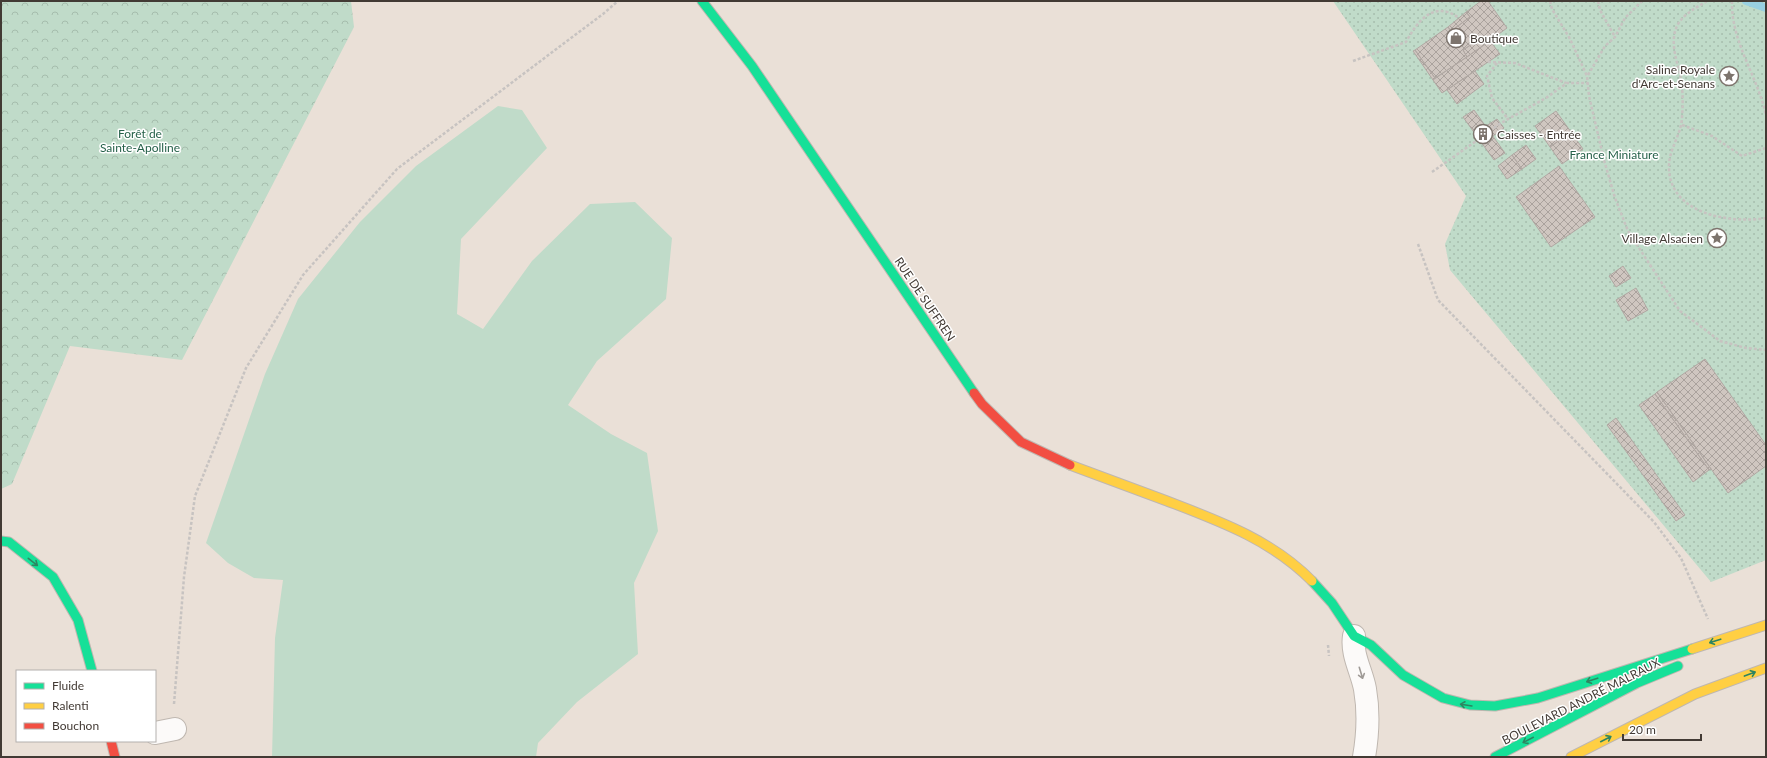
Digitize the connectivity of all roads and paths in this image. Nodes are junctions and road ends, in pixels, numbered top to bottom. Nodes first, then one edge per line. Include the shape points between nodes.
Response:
1 (618, 1) edge
2 (702, 1) edge
3 (1550, 1) edge
4 (1598, 1) edge
5 (1642, 1) edge
6 (1707, 1) edge
7 (1732, 1) edge
8 (1459, 18) dead end
9 (1615, 37) junction
10 (1353, 61) dead end
11 (1488, 62) dead end
12 (1497, 62) junction
13 (1587, 76) junction
14 (1567, 83) junction
15 (1588, 83) junction
16 (1766, 115) edge
17 (1508, 119) junction
18 (1682, 125) junction
19 (1490, 132) dead end
20 (1479, 140) dead end
21 (1766, 148) edge
22 (1432, 172) dead end
23 (1766, 218) edge
24 (1418, 244) dead end
25 (1766, 350) edge
26 (1, 541) edge
27 (1710, 624) dead end
28 (1766, 625) edge
29 (1766, 628) edge
30 (1354, 636) junction
31 (1702, 656) dead end
32 (1687, 662) dead end
33 (1766, 668) edge
34 (92, 670) edge
35 (165, 731) edge
36 (1364, 757) edge
37 (1495, 757) edge
38 (1571, 757) edge

1 - 35 path via 397,169 303,275 246,368 195,496 184,577 174,707
2 - 30 street, RUE DE SUFFREN via 752,66 982,404 1021,442 1064,463 1206,516 1256,538 1297,566 1332,603
3 - 13 path
4 - 9 path via 1600,10
5 - 9 path via 1625,18
6 - 18 path via 1682,19 1674,35 1683,95
7 - 16 path via 1736,37 1756,83
8 - 10 path via 1450,10 1438,10 1416,23 1406,42
9 - 13 path via 1605,46
11 - 12 path
12 - 14 path via 1515,63
12 - 17 path via 1487,76 1492,98
13 - 15 path
14 - 15 path
14 - 17 path
15 - 25 path via 1604,160 1628,231 1680,311 1720,341
17 - 19 path
18 - 21 path via 1712,136 1742,156
18 - 23 path via 1669,166 1671,182 1682,198 1707,214 1726,219
20 - 22 path
24 - 27 path via 1438,300 1654,522 1681,558
26 -> 34 street via 9,542 52,577 78,620
28 -> 30 street via 1538,698 1487,707 1465,706 1421,688 1402,675 1364,638
29 - 31 street
30 -> 36 street via 1353,643 1368,710
32 -> 37 street, BOULEVARD ANDRÉ MALRAUX via 1637,683
38 -> 33 street via 1694,694

